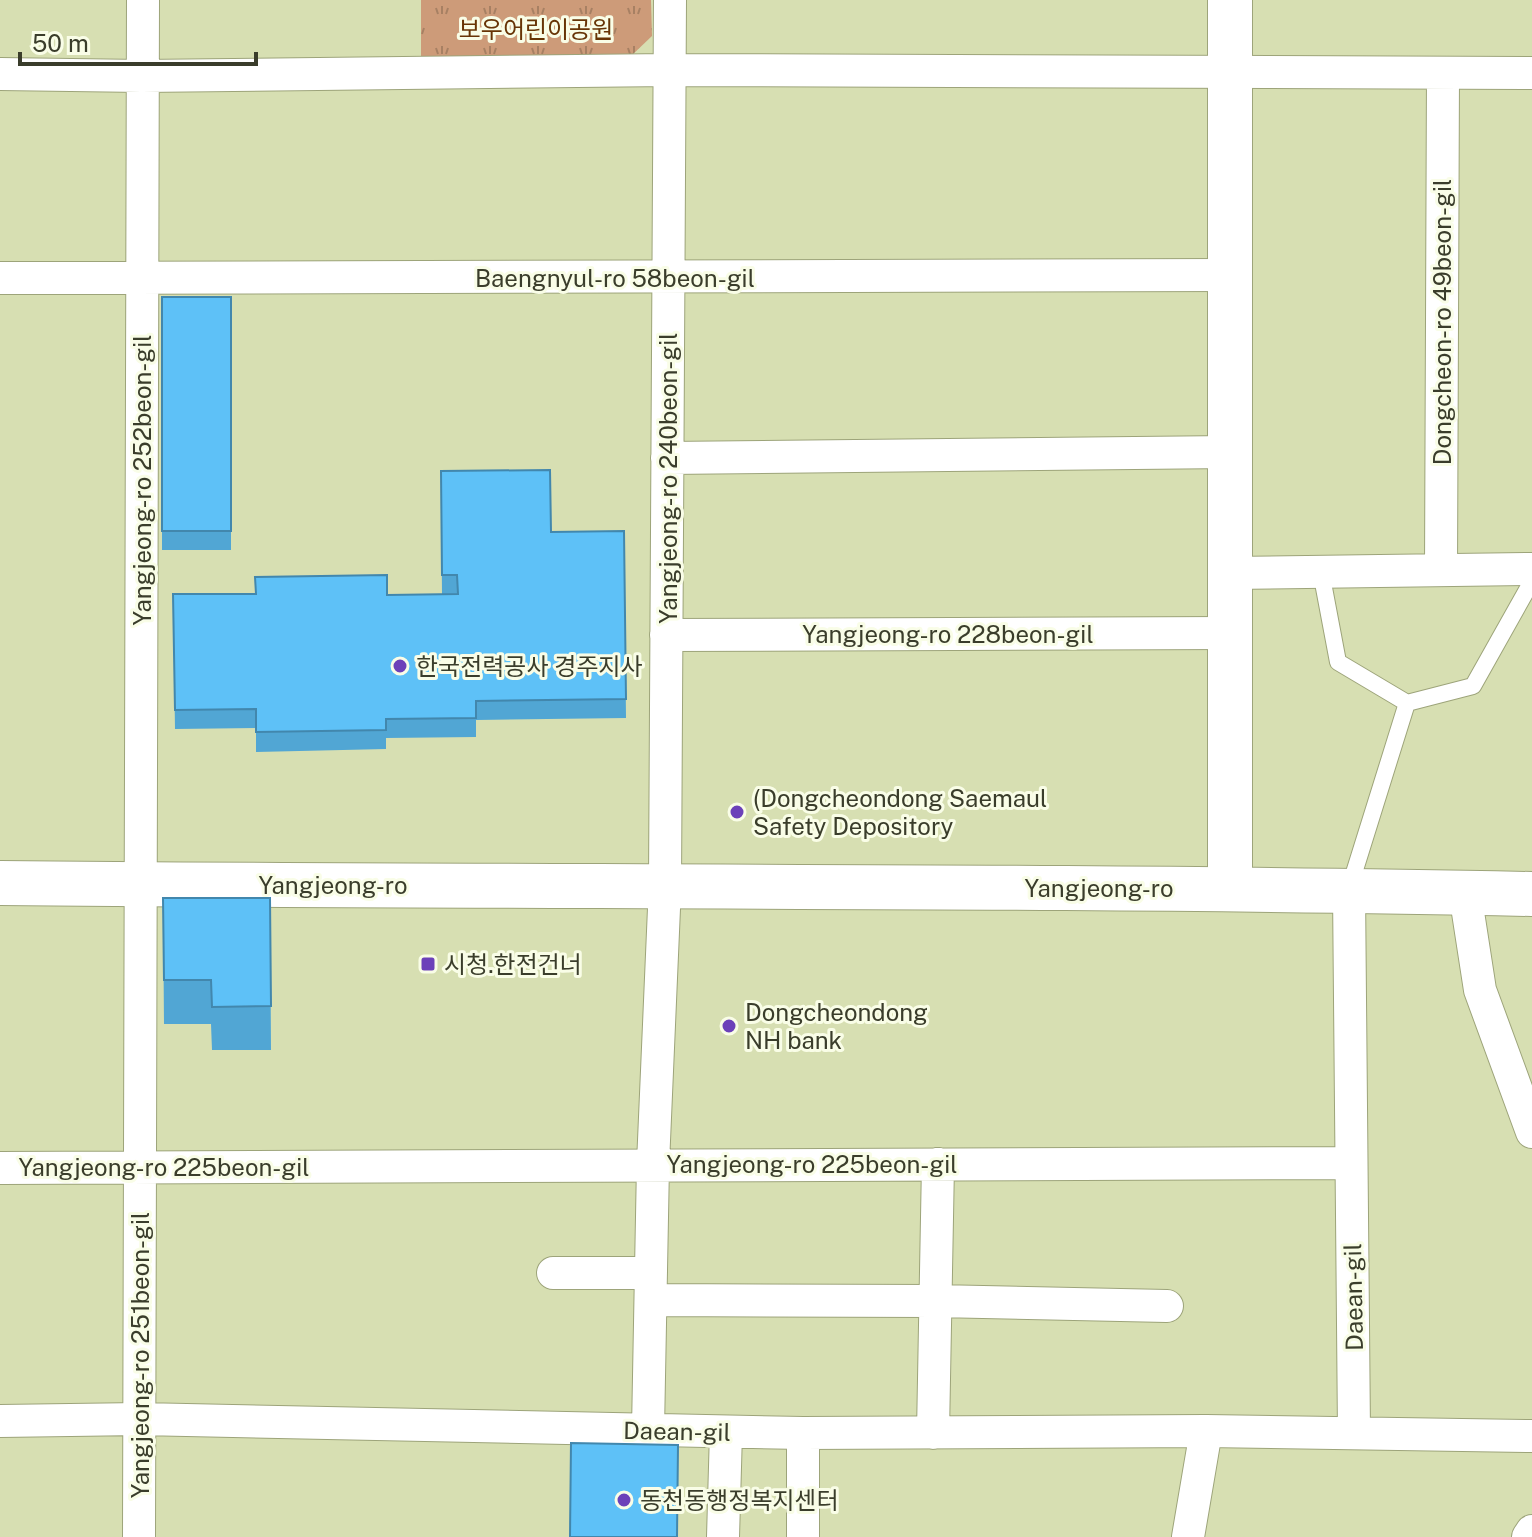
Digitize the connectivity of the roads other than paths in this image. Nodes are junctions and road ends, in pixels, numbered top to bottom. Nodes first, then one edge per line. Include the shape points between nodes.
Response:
1 (143, 0) edge
2 (670, 0) edge
3 (1230, 0) edge
4 (669, 70) junction
5 (1230, 73) junction
6 (1443, 73) junction
7 (1532, 73) edge
8 (0, 74) edge
9 (142, 76) junction
10 (1230, 275) junction
11 (0, 278) edge
12 (142, 278) junction
13 (669, 278) junction
14 (1230, 452) junction
15 (667, 458) junction
16 (1532, 569) edge
17 (1441, 570) junction
18 (1321, 572) junction
19 (1230, 573) junction
20 (1532, 581) edge
21 (1230, 633) junction
22 (666, 635) junction
23 (1407, 703) junction
24 (0, 883) edge
25 (141, 884) junction
26 (665, 885) junction
27 (1230, 889) junction
28 (1349, 890) junction
29 (1465, 893) junction
30 (1532, 894) edge
31 (1524, 1077) edge
32 (1532, 1132) edge
33 (1351, 1163) junction
34 (653, 1164) junction
35 (938, 1164) junction
36 (0, 1168) edge
37 (140, 1168) junction
38 (553, 1273) dead end
39 (651, 1286) junction
40 (936, 1301) junction
41 (1167, 1306) dead end
42 (140, 1419) junction
43 (0, 1421) edge
44 (648, 1430) junction
45 (1206, 1431) junction
46 (726, 1432) junction
47 (1354, 1432) junction
48 (803, 1433) junction
49 (933, 1433) junction
50 (1532, 1436) edge
51 (1532, 1531) edge
52 (139, 1537) edge
53 (723, 1537) edge
54 (803, 1537) edge
55 (1188, 1537) edge
56 (1528, 1537) edge

1 - 9 street, Yangjeong-ro 252beon-gil
2 - 4 street, Yangjeong-ro 240beon-gil
3 - 5 street
4 - 5 street
4 - 9 street
4 - 13 street, Yangjeong-ro 240beon-gil
5 - 6 street
5 - 10 street
6 - 7 street
6 - 17 street, Dongcheon-ro 49beon-gil
8 - 9 street
9 - 12 street, Yangjeong-ro 252beon-gil
10 - 13 street, Baengnyul-ro 58beon-gil
10 - 14 street
11 - 12 street, Baengnyul-ro 58beon-gil
12 - 13 street, Baengnyul-ro 58beon-gil
12 - 25 street, Yangjeong-ro 252beon-gil
13 - 15 street, Yangjeong-ro 240beon-gil
14 - 15 street
14 - 19 street
15 - 22 street, Yangjeong-ro 240beon-gil
16 - 17 street
17 - 18 street
18 - 19 street
18 - 23 lane via 1338,662
19 - 21 street
20 - 23 lane via 1473,686
21 - 22 street, Yangjeong-ro 228beon-gil
21 - 27 street
22 - 26 street, Yangjeong-ro 240beon-gil
23 - 28 lane
24 - 25 street, Yangjeong-ro
25 - 26 street, Yangjeong-ro
25 - 37 street, Yangjeong-ro 251beon-gil
26 - 27 street, Yangjeong-ro
26 - 34 street
27 - 28 street, Yangjeong-ro
28 - 29 street, Yangjeong-ro
28 - 33 street
29 - 30 street, Yangjeong-ro
29 - 31 street via 1480,990
31 - 32 street
33 - 35 street, Yangjeong-ro 225beon-gil
33 - 47 street, Daean-gil
34 - 35 street, Yangjeong-ro 225beon-gil
34 - 37 street, Yangjeong-ro 225beon-gil
34 - 39 street
35 - 40 street
36 - 37 street, Yangjeong-ro 225beon-gil
37 - 42 street, Yangjeong-ro 251beon-gil
38 - 39 street
39 - 40 street
39 - 44 street
40 - 41 street
40 - 49 street
42 - 43 street, Daean-gil
42 - 44 street, Daean-gil
42 - 52 street, Yangjeong-ro 251beon-gil
44 - 46 street, Daean-gil
45 - 47 street, Daean-gil
45 - 49 street, Daean-gil
45 - 55 street
46 - 48 street, Daean-gil
46 - 53 street
47 - 50 street, Daean-gil
48 - 49 street, Daean-gil
48 - 54 street
51 - 56 street

